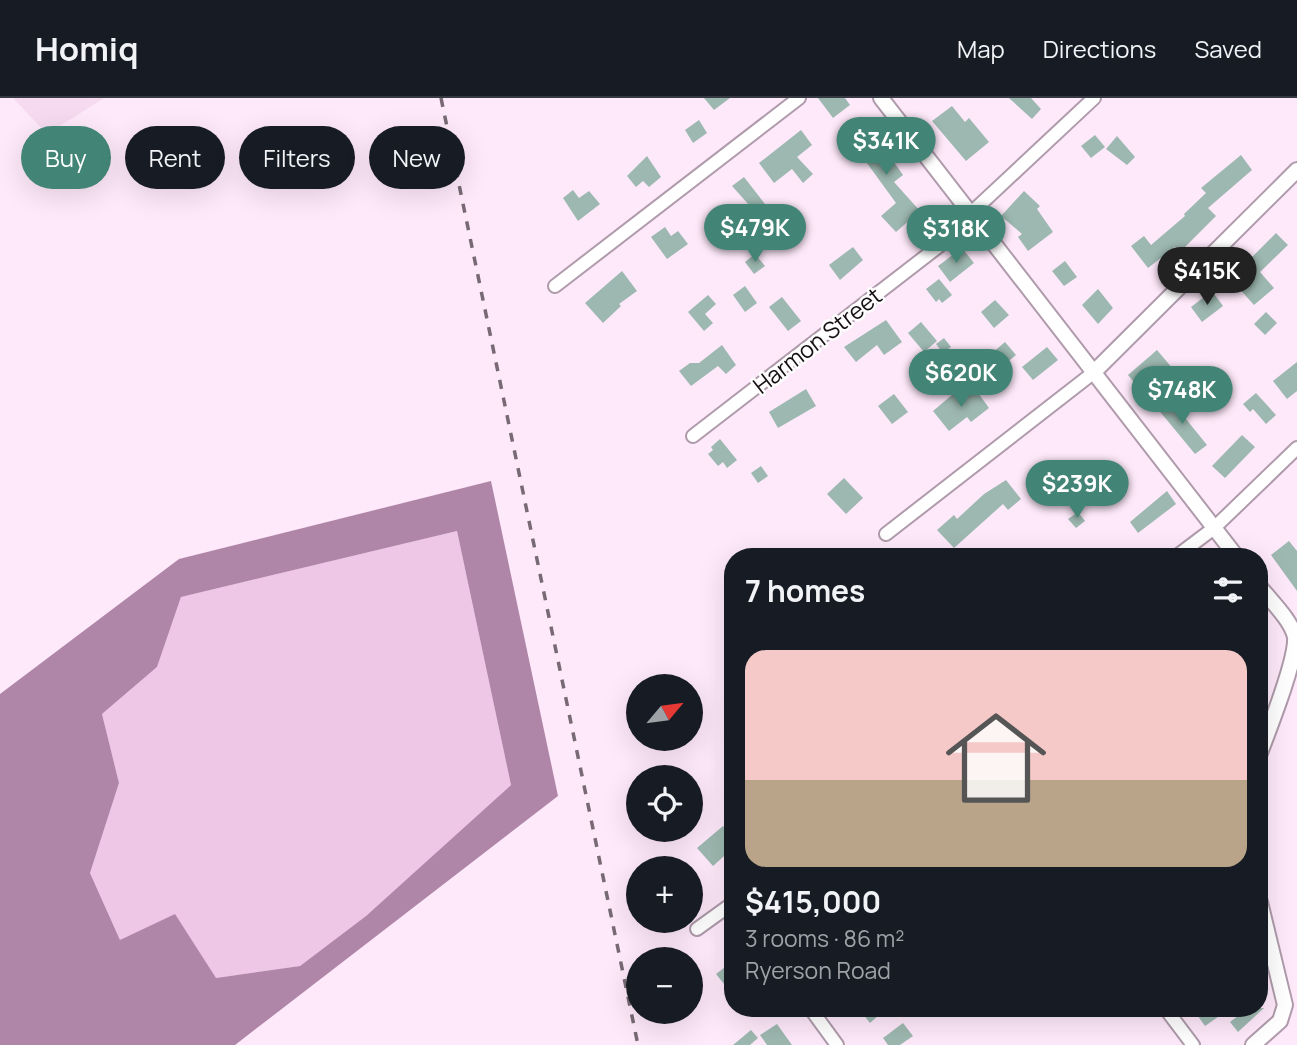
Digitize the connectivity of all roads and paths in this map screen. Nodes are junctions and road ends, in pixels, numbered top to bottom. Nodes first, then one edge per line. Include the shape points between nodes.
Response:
1 (799, 98) edge
2 (881, 98) edge
3 (1094, 98) edge
4 (1297, 170) edge
5 (972, 216) junction
6 (555, 286) dead end
7 (1093, 373) junction
8 (692, 436) dead end
9 (1297, 448) edge
10 (1214, 527) junction
11 (886, 534) dead end
12 (1187, 548) edge
13 (1230, 548) edge
14 (1268, 598) edge
15 (1295, 633) edge
16 (1268, 730) edge
17 (724, 910) edge
18 (703, 925) edge
19 (1268, 935) edge
20 (817, 1017) edge
21 (1172, 1017) edge
22 (837, 1045) edge
23 (1193, 1045) edge
24 (1253, 1045) edge

1 - 6 street
2 - 5 street
3 - 5 street, Harmon Street
4 - 7 street
5 - 7 street
5 - 8 street, Harmon Street
7 - 10 street
7 - 11 street
9 - 10 street
10 - 12 street
10 - 13 street
14 - 15 street
15 - 16 street via 1295,654
17 - 18 street
19 - 24 street via 1285,1004 1280,1021
20 - 22 street
21 - 23 street

